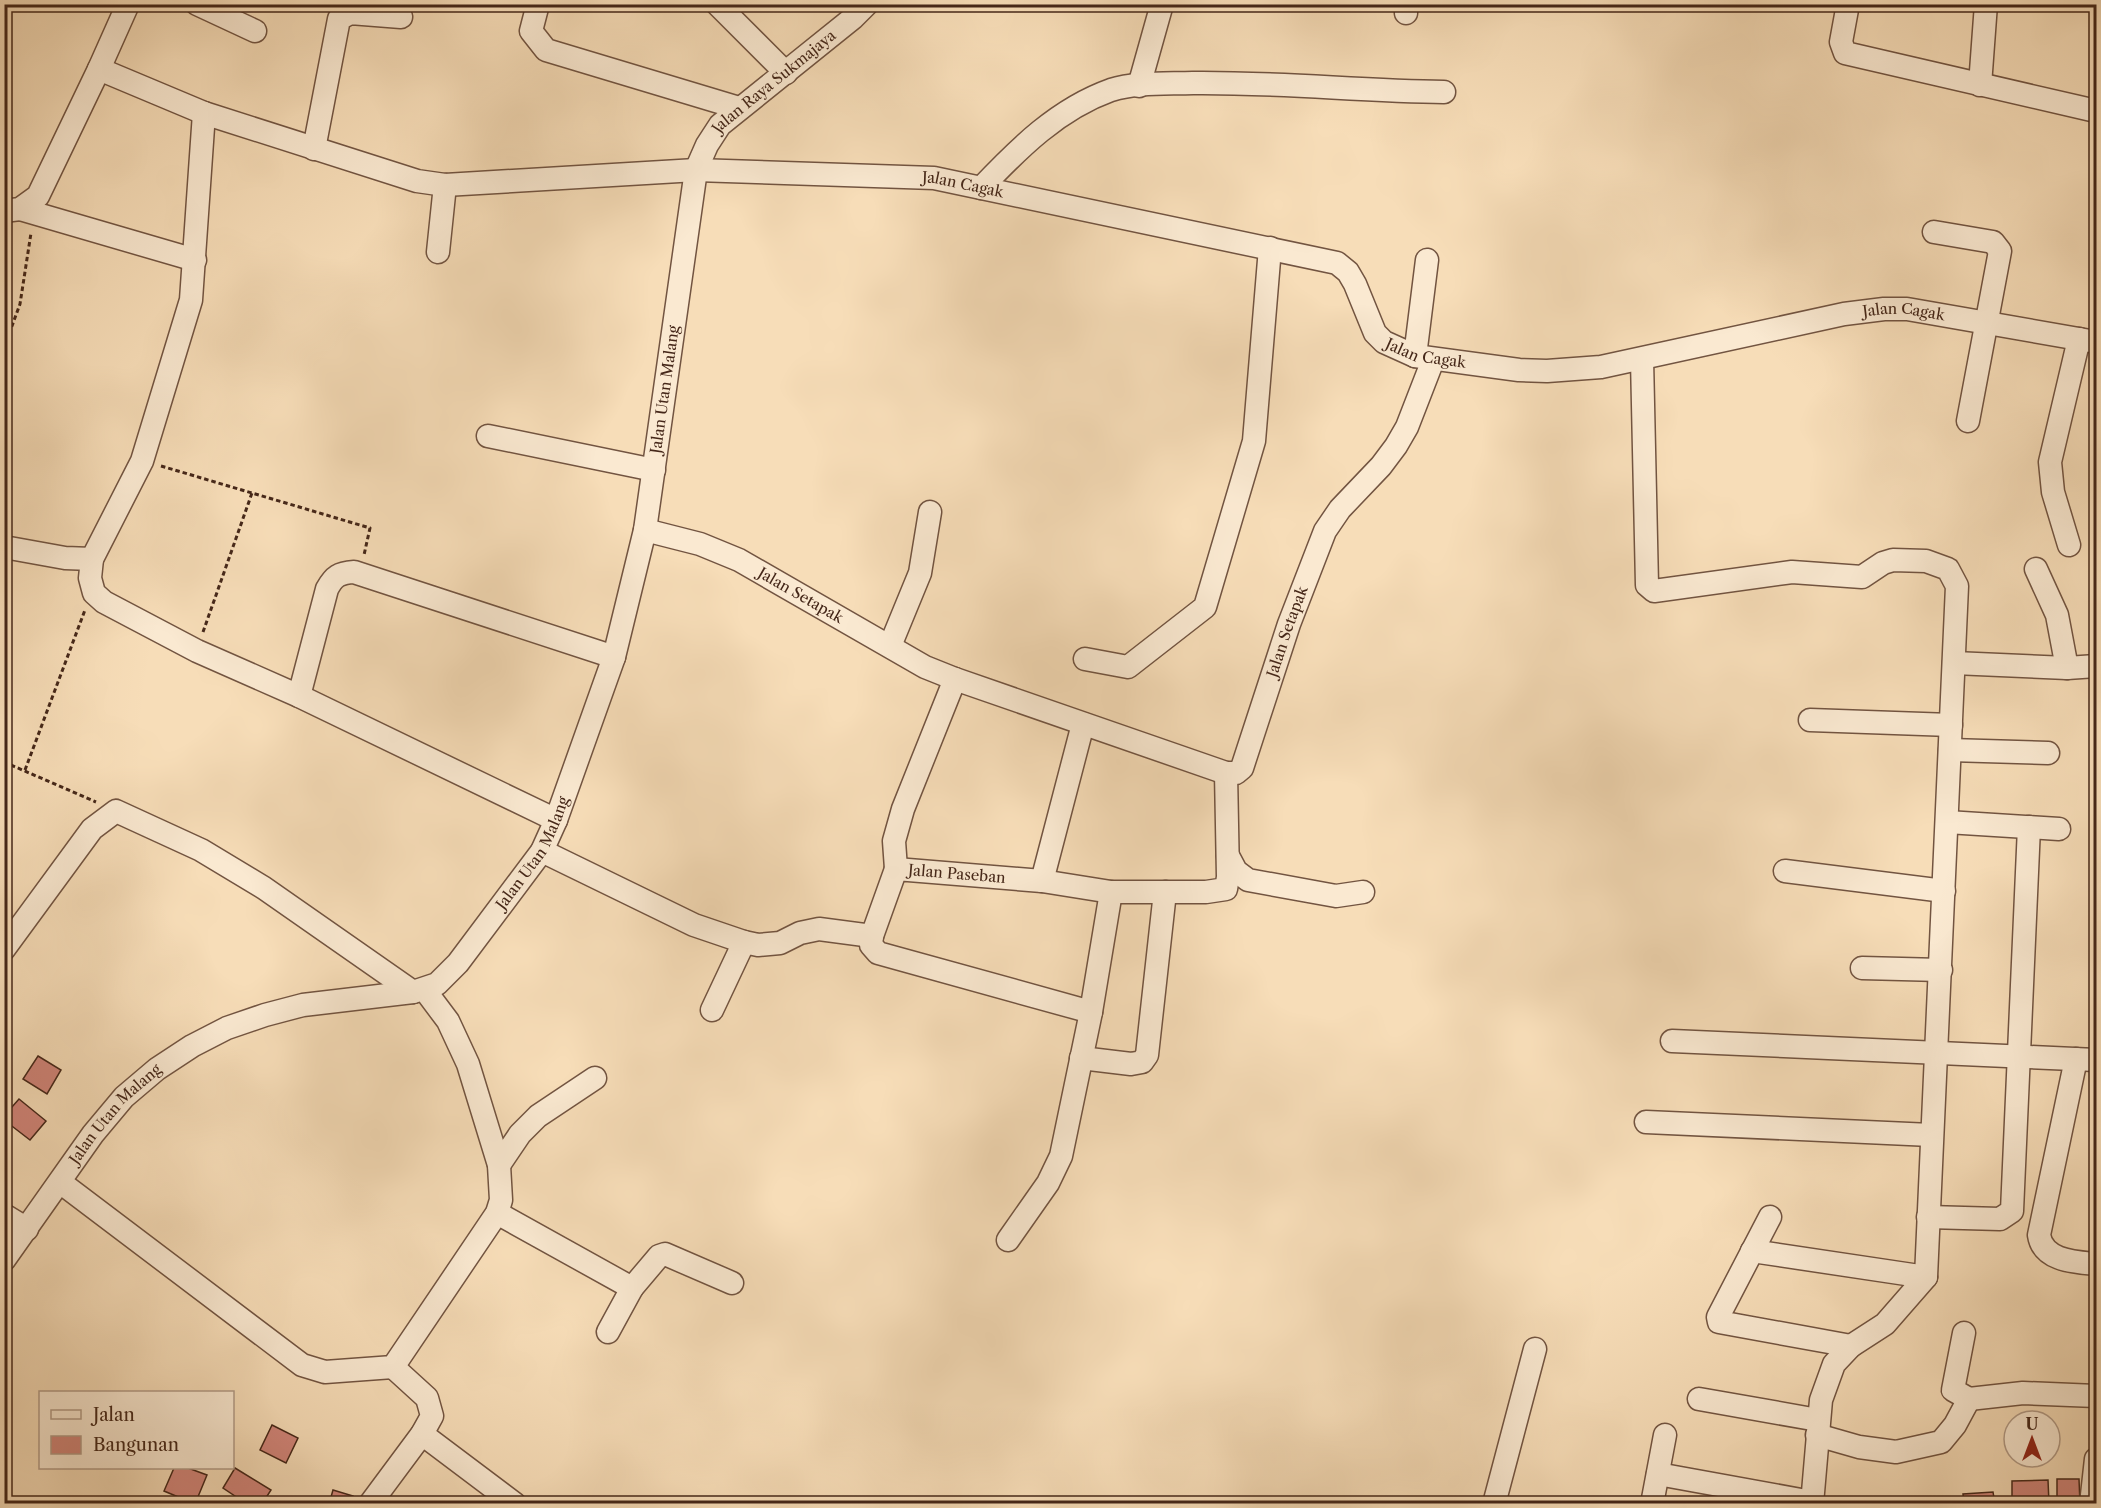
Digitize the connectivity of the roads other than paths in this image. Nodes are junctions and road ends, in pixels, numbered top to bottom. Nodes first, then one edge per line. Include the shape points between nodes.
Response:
1 (128, 4) edge
2 (197, 4) edge
3 (538, 4) edge
4 (717, 4) edge
5 (867, 4) edge
6 (1162, 4) edge
7 (1848, 4) edge
8 (1986, 4) edge
9 (401, 17) dead end
10 (255, 31) dead end
11 (99, 69) junction
12 (786, 73) junction
13 (1980, 85) junction
14 (1138, 86) junction
15 (1444, 92) dead end
16 (739, 108) junction
17 (2097, 111) edge
18 (204, 112) junction
19 (314, 149) junction
20 (696, 170) junction
21 (445, 185) junction
22 (981, 188) junction
23 (20, 211) edge
24 (1934, 232) dead end
25 (1270, 248) junction
26 (438, 252) dead end
27 (195, 260) junction
28 (1427, 260) dead end
29 (1986, 322) junction
30 (2088, 341) edge
31 (1424, 358) junction
32 (1642, 359) junction
33 (1968, 421) dead end
34 (488, 436) dead end
35 (654, 470) junction
36 (930, 512) dead end
37 (645, 530) junction
38 (2069, 545) dead end
39 (4, 547) edge
40 (92, 559) junction
41 (2036, 570) dead end
42 (890, 646) junction
43 (614, 657) junction
44 (1085, 659) dead end
45 (1954, 663) junction
46 (2097, 666) edge
47 (2067, 668) junction
48 (955, 679) junction
49 (299, 696) junction
50 (1810, 720) dead end
51 (1083, 724) junction
52 (1951, 725) junction
53 (1950, 750) junction
54 (2048, 753) dead end
55 (1226, 773) junction
56 (556, 820) junction
57 (1947, 822) junction
58 (2029, 827) junction
59 (2059, 829) dead end
60 (542, 851) junction
61 (1228, 856) junction
62 (896, 869) junction
63 (1785, 871) dead end
64 (1042, 881) junction
65 (1944, 891) junction
66 (1111, 892) junction
67 (1165, 892) junction
68 (1363, 892) dead end
69 (872, 936) junction
70 (744, 942) junction
71 (4, 949) edge
72 (1862, 968) dead end
73 (1941, 970) junction
74 (419, 990) junction
75 (712, 1010) dead end
76 (1091, 1012) junction
77 (1672, 1041) dead end
78 (1936, 1053) junction
79 (2020, 1057) junction
80 (1081, 1058) junction
81 (2086, 1060) edge
82 (595, 1078) dead end
83 (1646, 1122) dead end
84 (1931, 1135) junction
85 (499, 1165) junction
86 (60, 1182) junction
87 (497, 1213) junction
88 (4, 1215) edge
89 (1770, 1217) dead end
90 (1928, 1217) junction
91 (27, 1229) junction
92 (1008, 1240) dead end
93 (1752, 1251) junction
94 (4, 1260) edge
95 (2097, 1264) edge
96 (1926, 1277) junction
97 (732, 1283) dead end
98 (632, 1288) junction
99 (608, 1332) dead end
100 (1964, 1333) dead end
101 (1851, 1346) junction
102 (1535, 1349) dead end
103 (393, 1366) junction
104 (2097, 1396) edge
105 (1699, 1399) dead end
106 (1969, 1399) junction
107 (1818, 1428) junction
108 (422, 1434) junction
109 (1665, 1436) dead end
110 (2097, 1459) edge
111 (1658, 1474) junction
112 (370, 1503) edge
113 (515, 1503) edge
114 (1494, 1503) edge
115 (1652, 1503) edge
116 (1812, 1503) edge
117 (2091, 1503) edge

1 - 11 street
2 - 10 street
3 - 16 street via 531,31 546,50
4 - 12 street
5 - 12 street, Jalan Raya Sukmajaya
6 - 14 street
7 - 13 street via 1841,42 1845,53
8 - 13 street
9 - 19 street via 350,13 339,19
11 - 18 street, Jalan Cagak
11 - 23 street via 38,196
12 - 16 street, Jalan Raya Sukmajaya
13 - 17 street
14 - 15 street via 1236,82
14 - 22 street via 1112,90 1070,109 1026,142
16 - 20 street, Jalan Raya Sukmajaya via 720,125
18 - 19 street, Jalan Cagak
18 - 27 street
19 - 21 street, Jalan Cagak via 417,181
20 - 21 street, Jalan Cagak
20 - 22 street, Jalan Cagak via 934,178
20 - 35 street, Jalan Utan Malang
21 - 26 street
22 - 25 street, Jalan Cagak
23 - 27 street
24 - 29 street via 1998,246
25 - 31 street, Jalan Cagak via 1343,266 1355,284 1375,333 1384,342
25 - 44 street via 1254,441 1205,607 1128,667
27 - 40 street via 191,300 142,461
28 - 31 street
29 - 30 street, Jalan Cagak
29 - 32 street, Jalan Cagak via 1907,309 1863,310
29 - 33 street
30 - 38 street via 2050,462
31 - 32 street, Jalan Cagak via 1546,371
31 - 55 street, Jalan Setapak via 1407,427 1396,446 1325,531 1289,624 1242,768
32 - 45 street via 1647,585 1654,591 1792,572 1862,577 1893,560 1939,564 1954,577 1957,586
34 - 35 street
35 - 37 street, Jalan Utan Malang
36 - 42 street via 920,573
37 - 42 street, Jalan Setapak via 700,544 739,560
37 - 43 street, Jalan Utan Malang
39 - 40 street
40 - 49 street via 90,578 94,593 122,612 196,651
41 - 47 street via 2057,615
42 - 48 street, Jalan Setapak
43 - 49 street via 343,572 333,578 327,589
43 - 56 street, Jalan Utan Malang
45 - 47 street
45 - 52 street
46 - 47 street
48 - 51 street, Jalan Setapak
48 - 62 street via 903,809 894,841
49 - 56 street
50 - 52 street
51 - 55 street, Jalan Setapak
51 - 64 street
52 - 53 street
53 - 54 street
53 - 57 street
55 - 61 street, Jalan Paseban
56 - 60 street, Jalan Utan Malang
57 - 58 street
57 - 65 street
58 - 59 street
58 - 79 street
60 - 70 street via 694,924
60 - 74 street, Jalan Utan Malang via 458,963 437,984
61 - 67 street, Jalan Paseban via 1226,889
61 - 68 street via 1236,871 1248,880 1336,896
62 - 64 street, Jalan Paseban
62 - 69 street, Jalan Paseban
63 - 65 street
64 - 66 street, Jalan Paseban
65 - 73 street
66 - 67 street, Jalan Paseban
66 - 76 street
67 - 80 street via 1147,1055 1142,1062 1131,1064
69 - 70 street via 819,929 780,943
69 - 76 street via 871,945 878,953
70 - 75 street
71 - 74 street via 92,829 116,811 201,850
72 - 73 street
73 - 78 street
74 - 85 street via 448,1021 465,1056
74 - 86 street, Jalan Utan Malang via 303,1005 227,1029 192,1046 124,1097
76 - 80 street
77 - 78 street
78 - 79 street
78 - 84 street
79 - 81 street
79 - 90 street via 2012,1211 2000,1219
80 - 92 street via 1061,1156 1048,1183
81 - 95 street via 2040,1243 2050,1255
82 - 85 street via 538,1116
83 - 84 street
84 - 90 street
85 - 87 street via 501,1200
86 - 91 street, Jalan Utan Malang
86 - 103 street via 302,1365 325,1372
87 - 98 street
87 - 103 street
88 - 91 street
89 - 93 street
90 - 96 street
91 - 94 street, Jalan Utan Malang
93 - 96 street
93 - 101 street via 1718,1317 1719,1322
96 - 101 street via 1885,1324
97 - 98 street via 665,1254
98 - 99 street
100 - 106 street via 1953,1390
101 - 107 street via 1828,1376
102 - 114 street
103 - 108 street via 431,1403 432,1416
104 - 106 street via 2023,1393
105 - 107 street
106 - 107 street via 1941,1442 1896,1452 1859,1447
107 - 116 street
108 - 112 street
108 - 113 street
109 - 111 street
110 - 117 street
111 - 115 street
111 - 116 street

